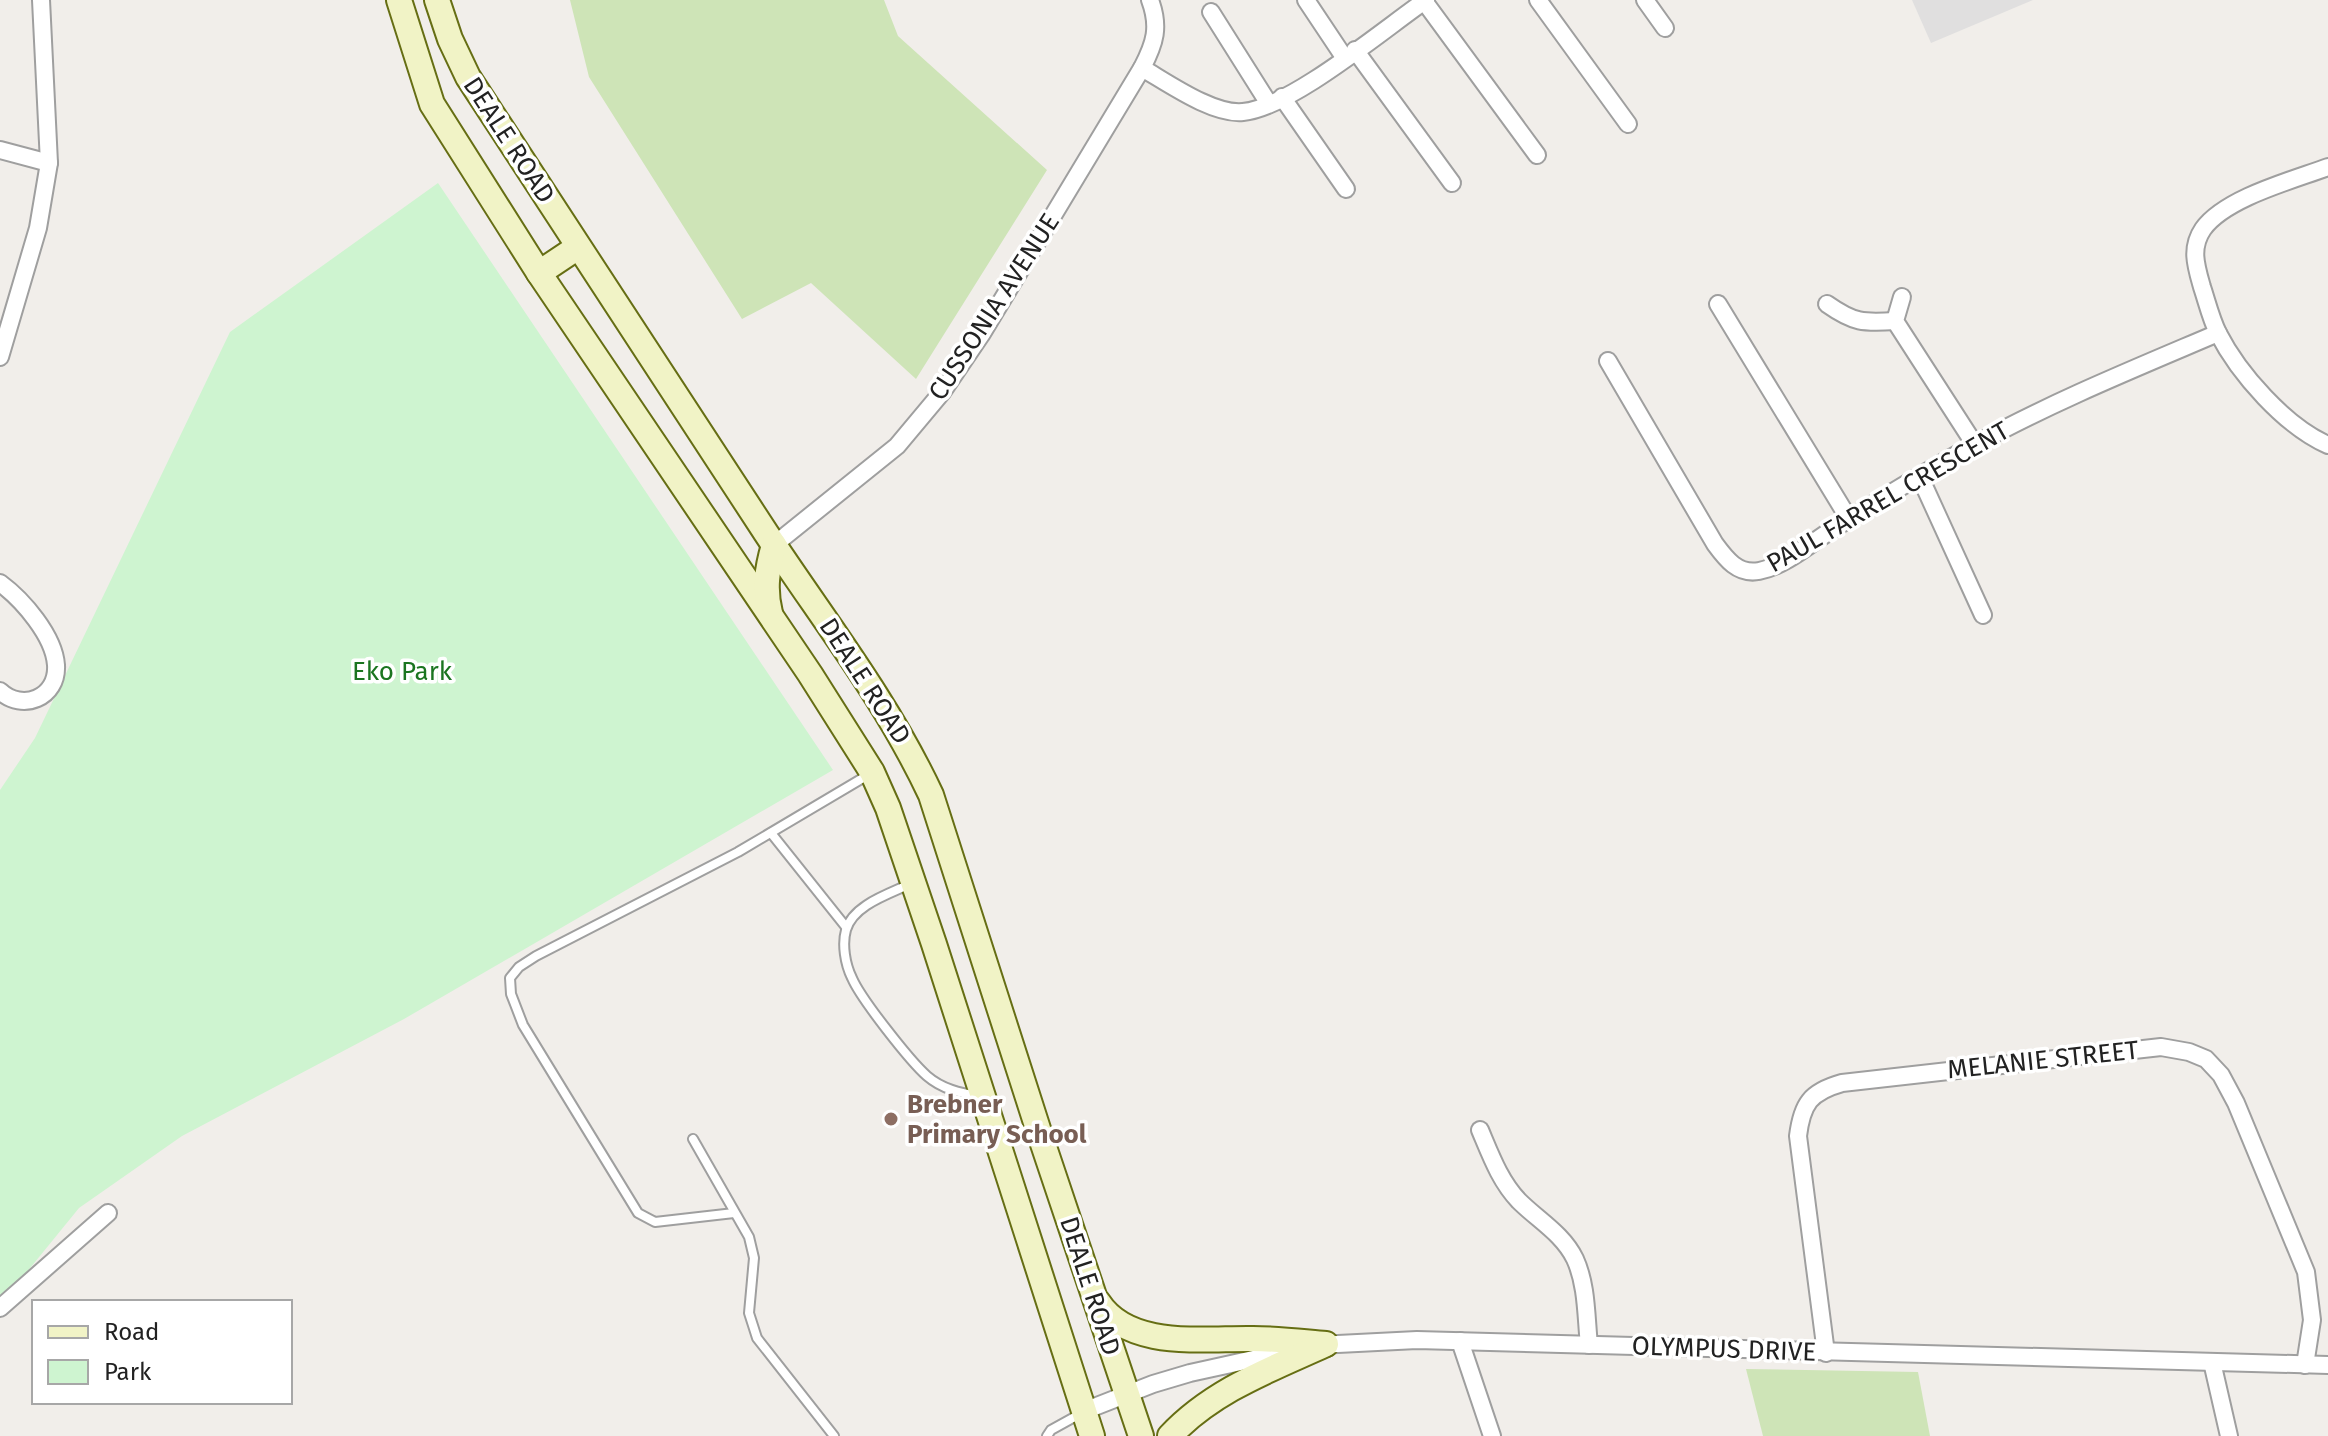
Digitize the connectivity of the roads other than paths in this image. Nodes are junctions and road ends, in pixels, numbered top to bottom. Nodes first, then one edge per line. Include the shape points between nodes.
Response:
1 (41, 0) edge
2 (399, 0) edge
3 (437, 0) edge
4 (1150, 0) edge
5 (1306, 0) edge
6 (1538, 0) edge
7 (1645, 0) edge
8 (1420, 2) edge
9 (1211, 12) dead end
10 (1665, 28) dead end
11 (1350, 54) junction
12 (1142, 68) junction
13 (1276, 101) junction
14 (1628, 124) dead end
15 (0, 150) edge
16 (1537, 155) dead end
17 (49, 163) junction
18 (2328, 167) edge
19 (1452, 183) dead end
20 (1346, 189) dead end
21 (578, 247) junction
22 (539, 273) junction
23 (1902, 297) dead end
24 (1718, 304) dead end
25 (1827, 304) dead end
26 (1895, 321) junction
27 (2218, 333) junction
28 (0, 357) edge
29 (1608, 361) dead end
30 (1975, 445) junction
31 (2328, 445) edge
32 (1920, 477) junction
33 (1849, 519) junction
34 (718, 541) junction
35 (774, 545) junction
36 (0, 583) edge
37 (1983, 615) dead end
38 (772, 619) junction
39 (0, 691) edge
40 (872, 772) junction
41 (771, 833) junction
42 (913, 883) junction
43 (846, 927) junction
44 (992, 985) junction
45 (952, 1002) junction
46 (983, 1097) junction
47 (1480, 1130) dead end
48 (693, 1139) dead end
49 (108, 1213) dead end
50 (734, 1213) junction
51 (1074, 1236) junction
52 (0, 1308) edge
53 (1460, 1341) junction
54 (1326, 1344) junction
55 (1589, 1345) junction
56 (1826, 1353) junction
57 (2212, 1362) junction
58 (2305, 1365) junction
59 (2328, 1365) edge
60 (1127, 1395) junction
61 (1084, 1411) junction
62 (834, 1436) edge
63 (1047, 1436) edge
64 (1092, 1436) edge
65 (1141, 1436) edge
66 (1170, 1436) edge
67 (1492, 1436) edge
68 (2229, 1436) edge

1 - 17 street
2 - 22 street, DEALE ROAD via 432,104
3 - 21 street, DEALE ROAD via 468,77
4 - 12 street, CUSSONIA AVENUE via 1157,25
5 - 11 street
6 - 14 street
7 - 10 street
8 - 11 street
8 - 16 street
9 - 13 street
11 - 13 street
11 - 19 street
12 - 13 street via 1226,110 1243,112
12 - 35 street, CUSSONIA AVENUE via 943,391 897,446
13 - 20 street
15 - 17 street
17 - 28 street via 38,228
18 - 27 street via 2245,199 2205,225 2194,255
21 - 22 street
21 - 35 street, DEALE ROAD
22 - 34 street, DEALE ROAD
23 - 26 street
24 - 33 street
25 - 26 street via 1858,322
26 - 30 street
27 - 30 street, PAUL FARREL CRESCENT
27 - 31 street via 2261,394
29 - 33 street, PAUL FARREL CRESCENT via 1715,544 1737,567 1763,570
30 - 32 street, PAUL FARREL CRESCENT
32 - 33 street, PAUL FARREL CRESCENT
32 - 37 street
34 - 35 street via 741,558
34 - 38 street, DEALE ROAD
35 - 38 street via 766,580
35 - 44 street, DEALE ROAD via 912,754 931,795
36 - 39 street via 45,636 56,670 51,688 34,700 23,703
38 - 40 street, DEALE ROAD
40 - 41 lane
40 - 42 street, DEALE ROAD
41 - 43 lane
41 - 50 lane via 536,956 513,972 509,985 523,1025 638,1213 655,1222
42 - 43 lane via 871,902
42 - 45 street, DEALE ROAD
43 - 46 lane via 844,952 851,978 903,1048 942,1087
44 - 45 street
44 - 51 street, DEALE ROAD
45 - 46 street, DEALE ROAD
46 - 61 street, DEALE ROAD
47 - 55 street via 1507,1186 1560,1237 1575,1260
48 - 50 lane
49 - 52 street
50 - 62 lane via 754,1258 749,1313 757,1338
51 - 54 street via 1097,1300 1125,1326 1168,1338
51 - 60 street, DEALE ROAD
53 - 54 street, OLYMPUS DRIVE
53 - 55 street, OLYMPUS DRIVE
53 - 67 street
54 - 60 street, OLYMPUS DRIVE via 1190,1373
54 - 66 street via 1226,1392
55 - 56 street, OLYMPUS DRIVE
56 - 57 street, OLYMPUS DRIVE
56 - 58 street, MELANIE STREET via 1798,1136 1808,1100 1842,1083 2161,1047 2206,1059 2236,1103 2306,1272 2312,1320
57 - 58 street, OLYMPUS DRIVE
57 - 68 street
58 - 59 street, OLYMPUS DRIVE
60 - 61 street, OLYMPUS DRIVE
60 - 65 street, DEALE ROAD
61 - 63 lane
61 - 64 street, DEALE ROAD

